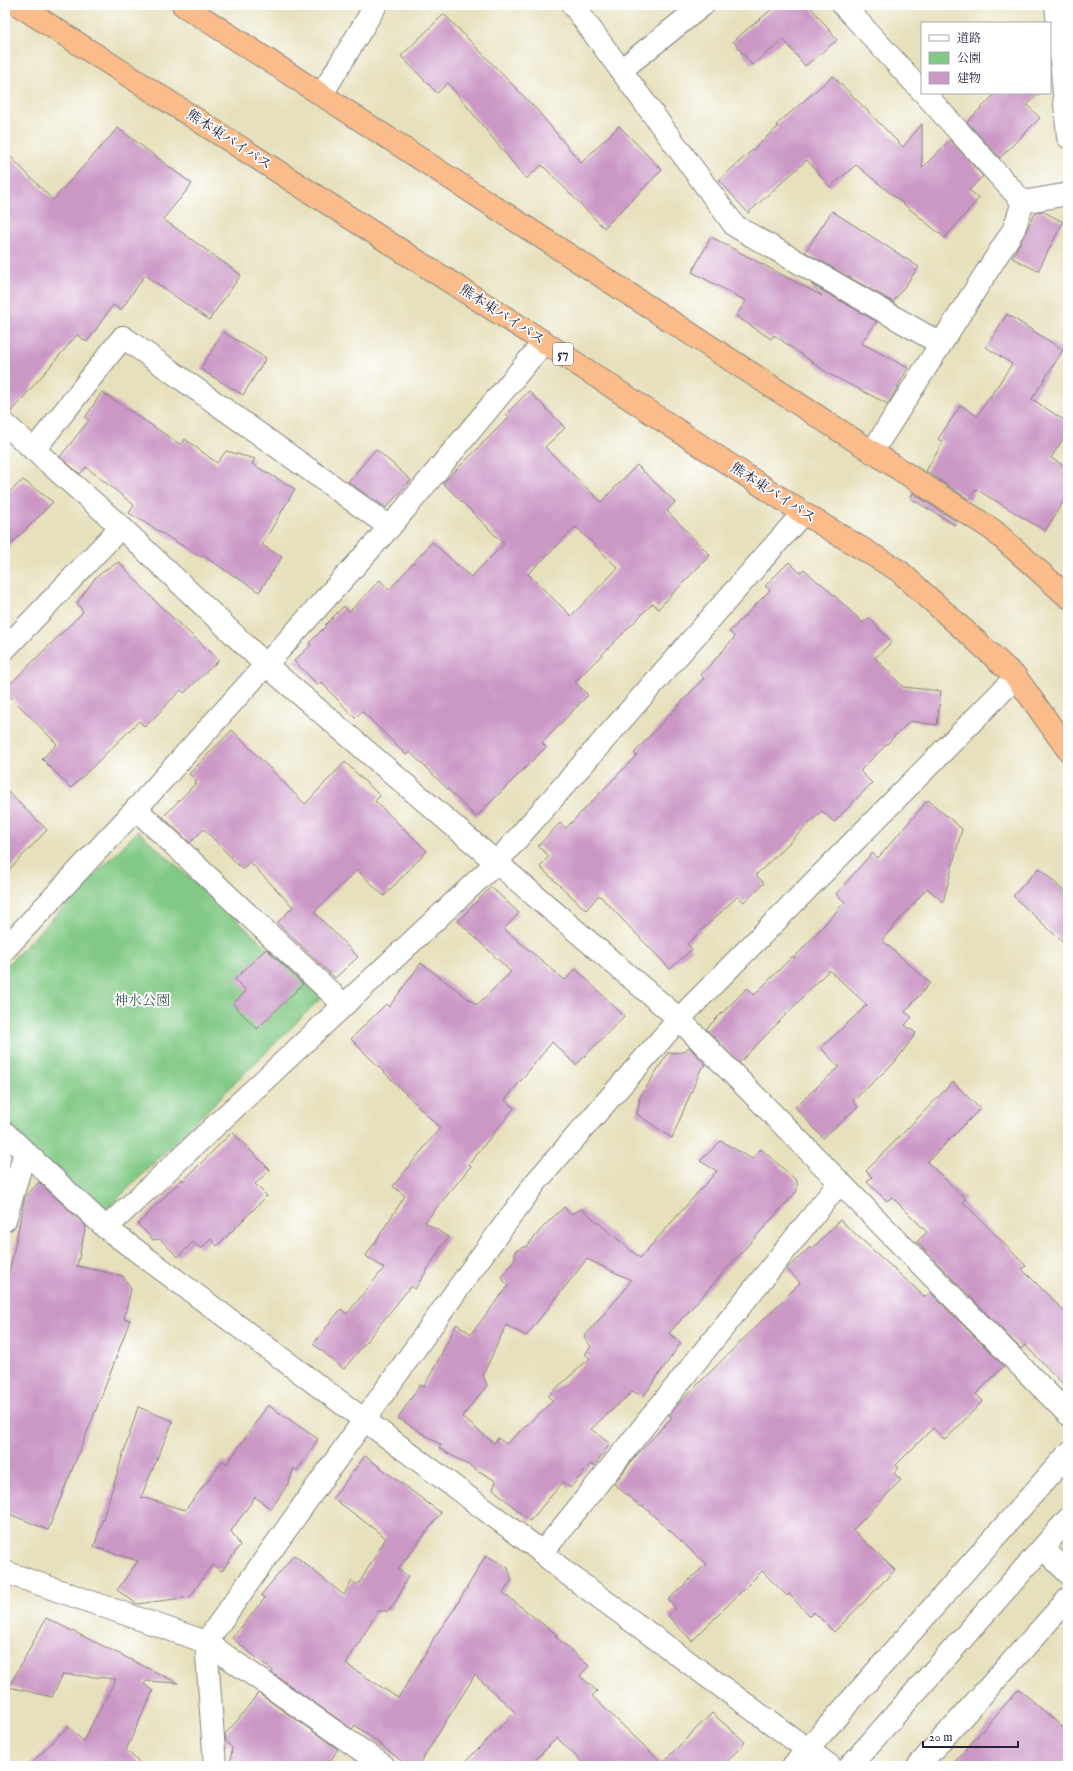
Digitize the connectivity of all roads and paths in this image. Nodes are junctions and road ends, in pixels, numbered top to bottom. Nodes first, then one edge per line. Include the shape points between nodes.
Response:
1 (18, 5) edge
2 (183, 5) edge
3 (376, 5) edge
4 (573, 5) edge
5 (703, 5) edge
6 (843, 5) edge
7 (1056, 5) edge
8 (621, 70) junction
9 (921, 90) edge
10 (322, 94) junction
11 (925, 94) edge
12 (1068, 137) edge
13 (1068, 194) edge
14 (1023, 202) junction
15 (544, 342) junction
16 (941, 344) junction
17 (5, 424) edge
18 (34, 450) junction
19 (872, 452) junction
20 (803, 513) junction
21 (121, 527) junction
22 (390, 527) junction
23 (1068, 597) edge
24 (5, 649) edge
25 (266, 665) junction
26 (1016, 677) junction
27 (1068, 750) edge
28 (136, 809) junction
29 (496, 863) junction
30 (5, 949) edge
31 (344, 1005) junction
32 (679, 1019) junction
33 (5, 1133) edge
34 (25, 1152) junction
35 (840, 1182) junction
36 (5, 1220) edge
37 (106, 1228) junction
38 (1068, 1414) edge
39 (363, 1420) junction
40 (1068, 1454) edge
41 (1068, 1519) edge
42 (1043, 1548) junction
43 (542, 1553) junction
44 (5, 1572) edge
45 (1068, 1573) edge
46 (1068, 1599) edge
47 (206, 1642) junction
48 (809, 1749) junction
49 (215, 1766) edge
50 (384, 1766) edge
51 (794, 1766) edge
52 (830, 1766) edge
53 (850, 1766) edge
54 (918, 1766) edge

1 - 15 highway, 熊本東バイパス / 57
2 - 10 highway
3 - 10 street
4 - 8 street
5 - 8 street
6 - 9 street
7 - 12 street
8 - 16 street via 735,226
10 - 19 highway
11 - 14 street
13 - 14 street
14 - 16 street via 1014,229
15 - 20 highway, 熊本東バイパス / 57
15 - 22 street
16 - 19 street
17 - 18 street
18 - 21 street
18 - 22 street via 123,337
19 - 23 highway via 993,530
20 - 26 highway, 熊本東バイパス / 57 via 899,571
20 - 29 street
21 - 24 street
21 - 25 street
22 - 25 street
25 - 28 street
25 - 29 street
26 - 27 highway, 熊本東バイパス / 57
26 - 32 street
28 - 30 street
28 - 31 street
29 - 31 street
29 - 32 street
31 - 37 street
32 - 35 street
32 - 39 street via 536,1182
33 - 34 street
34 - 36 street
34 - 37 street
35 - 38 street
35 - 43 street
37 - 39 street
39 - 43 street
39 - 47 street
40 - 48 street
41 - 42 street
42 - 45 street
42 - 53 street
43 - 48 street
44 - 47 street
46 - 54 street
47 - 49 street
47 - 50 street
48 - 51 street
48 - 52 street

